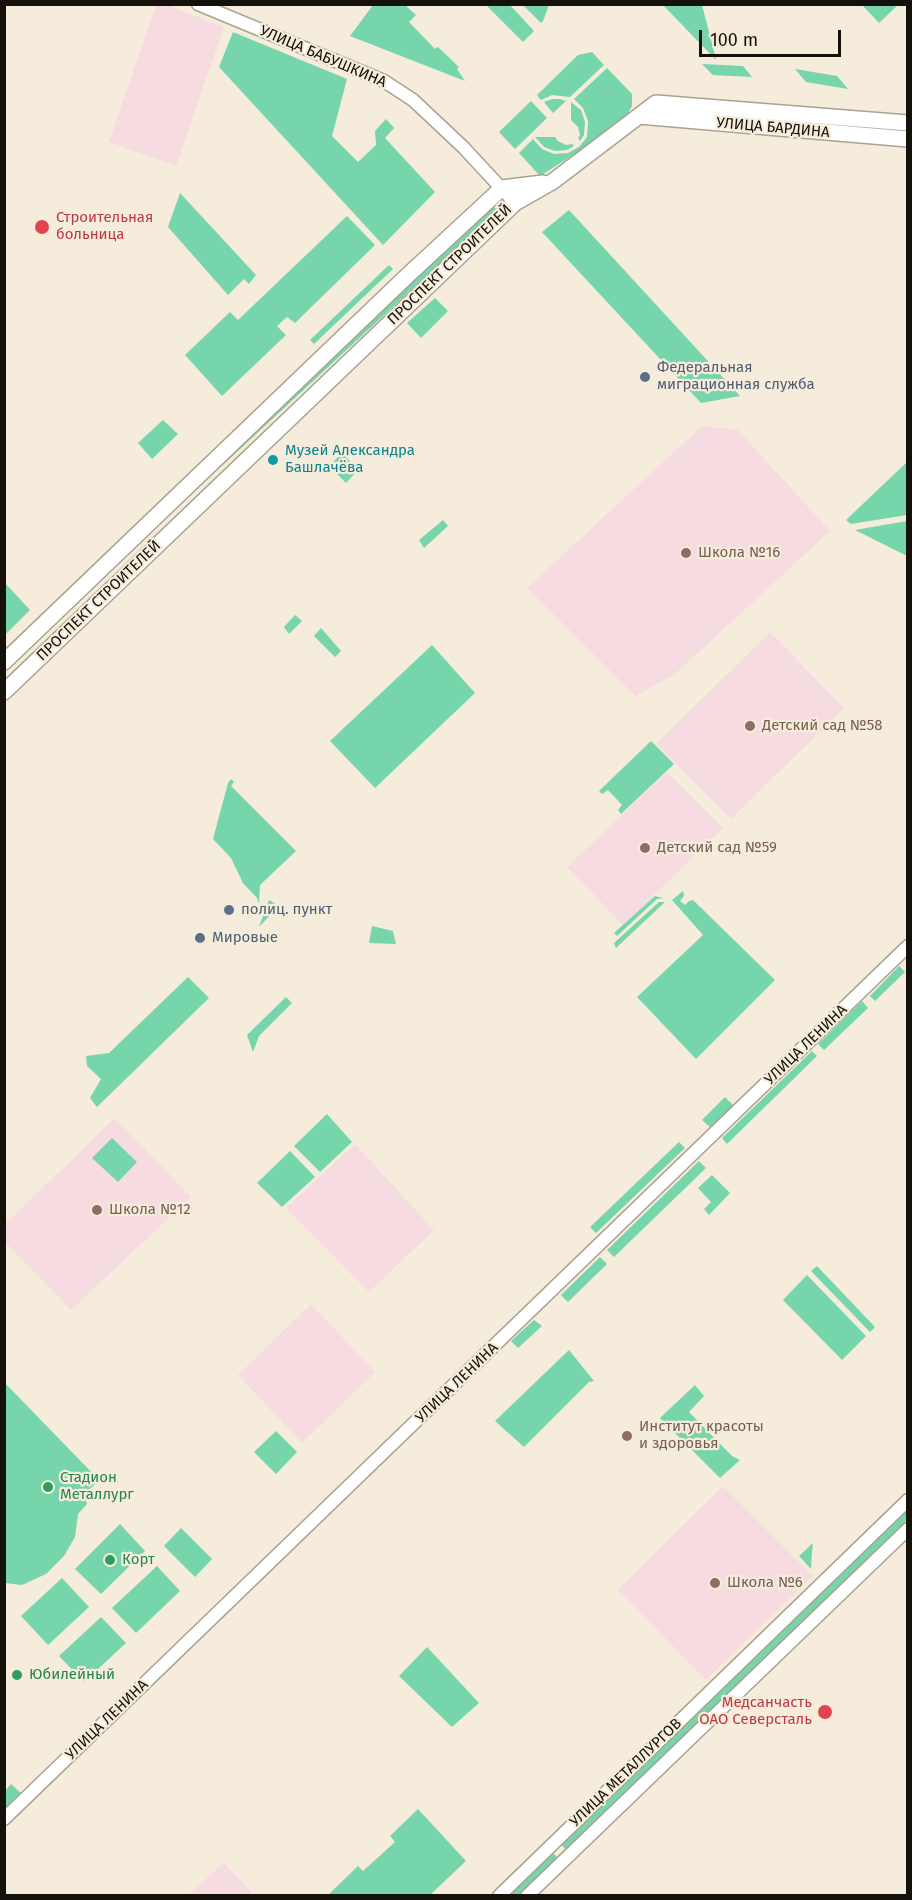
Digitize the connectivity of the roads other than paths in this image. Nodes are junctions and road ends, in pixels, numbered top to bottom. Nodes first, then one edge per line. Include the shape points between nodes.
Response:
1 (198, 4) edge
2 (639, 117) junction
3 (908, 123) edge
4 (908, 139) edge
5 (552, 182) junction
6 (502, 189) junction
7 (515, 203) junction
8 (4, 663) edge
9 (4, 692) edge
10 (908, 946) edge
11 (908, 1500) edge
12 (908, 1529) edge
13 (4, 1819) edge
14 (499, 1896) edge
15 (527, 1896) edge

1 - 6 street, УЛИЦА БАБУШКИНА via 384,81 413,100
2 - 3 main road, УЛИЦА БАРДИНА via 656,103
2 - 4 main road, УЛИЦА БАРДИНА
2 - 5 main road
5 - 6 main road, ПРОСПЕКТ СТРОИТЕЛЕЙ
5 - 7 main road, ПРОСПЕКТ СТРОИТЕЛЕЙ
6 - 7 street, УЛИЦА БАБУШКИНА
6 - 8 main road, ПРОСПЕКТ СТРОИТЕЛЕЙ
7 - 9 main road, ПРОСПЕКТ СТРОИТЕЛЕЙ
10 - 13 street, УЛИЦА ЛЕНИНА
11 - 14 street, УЛИЦА МЕТАЛЛУРГОВ
12 - 15 street, УЛИЦА МЕТАЛЛУРГОВ

